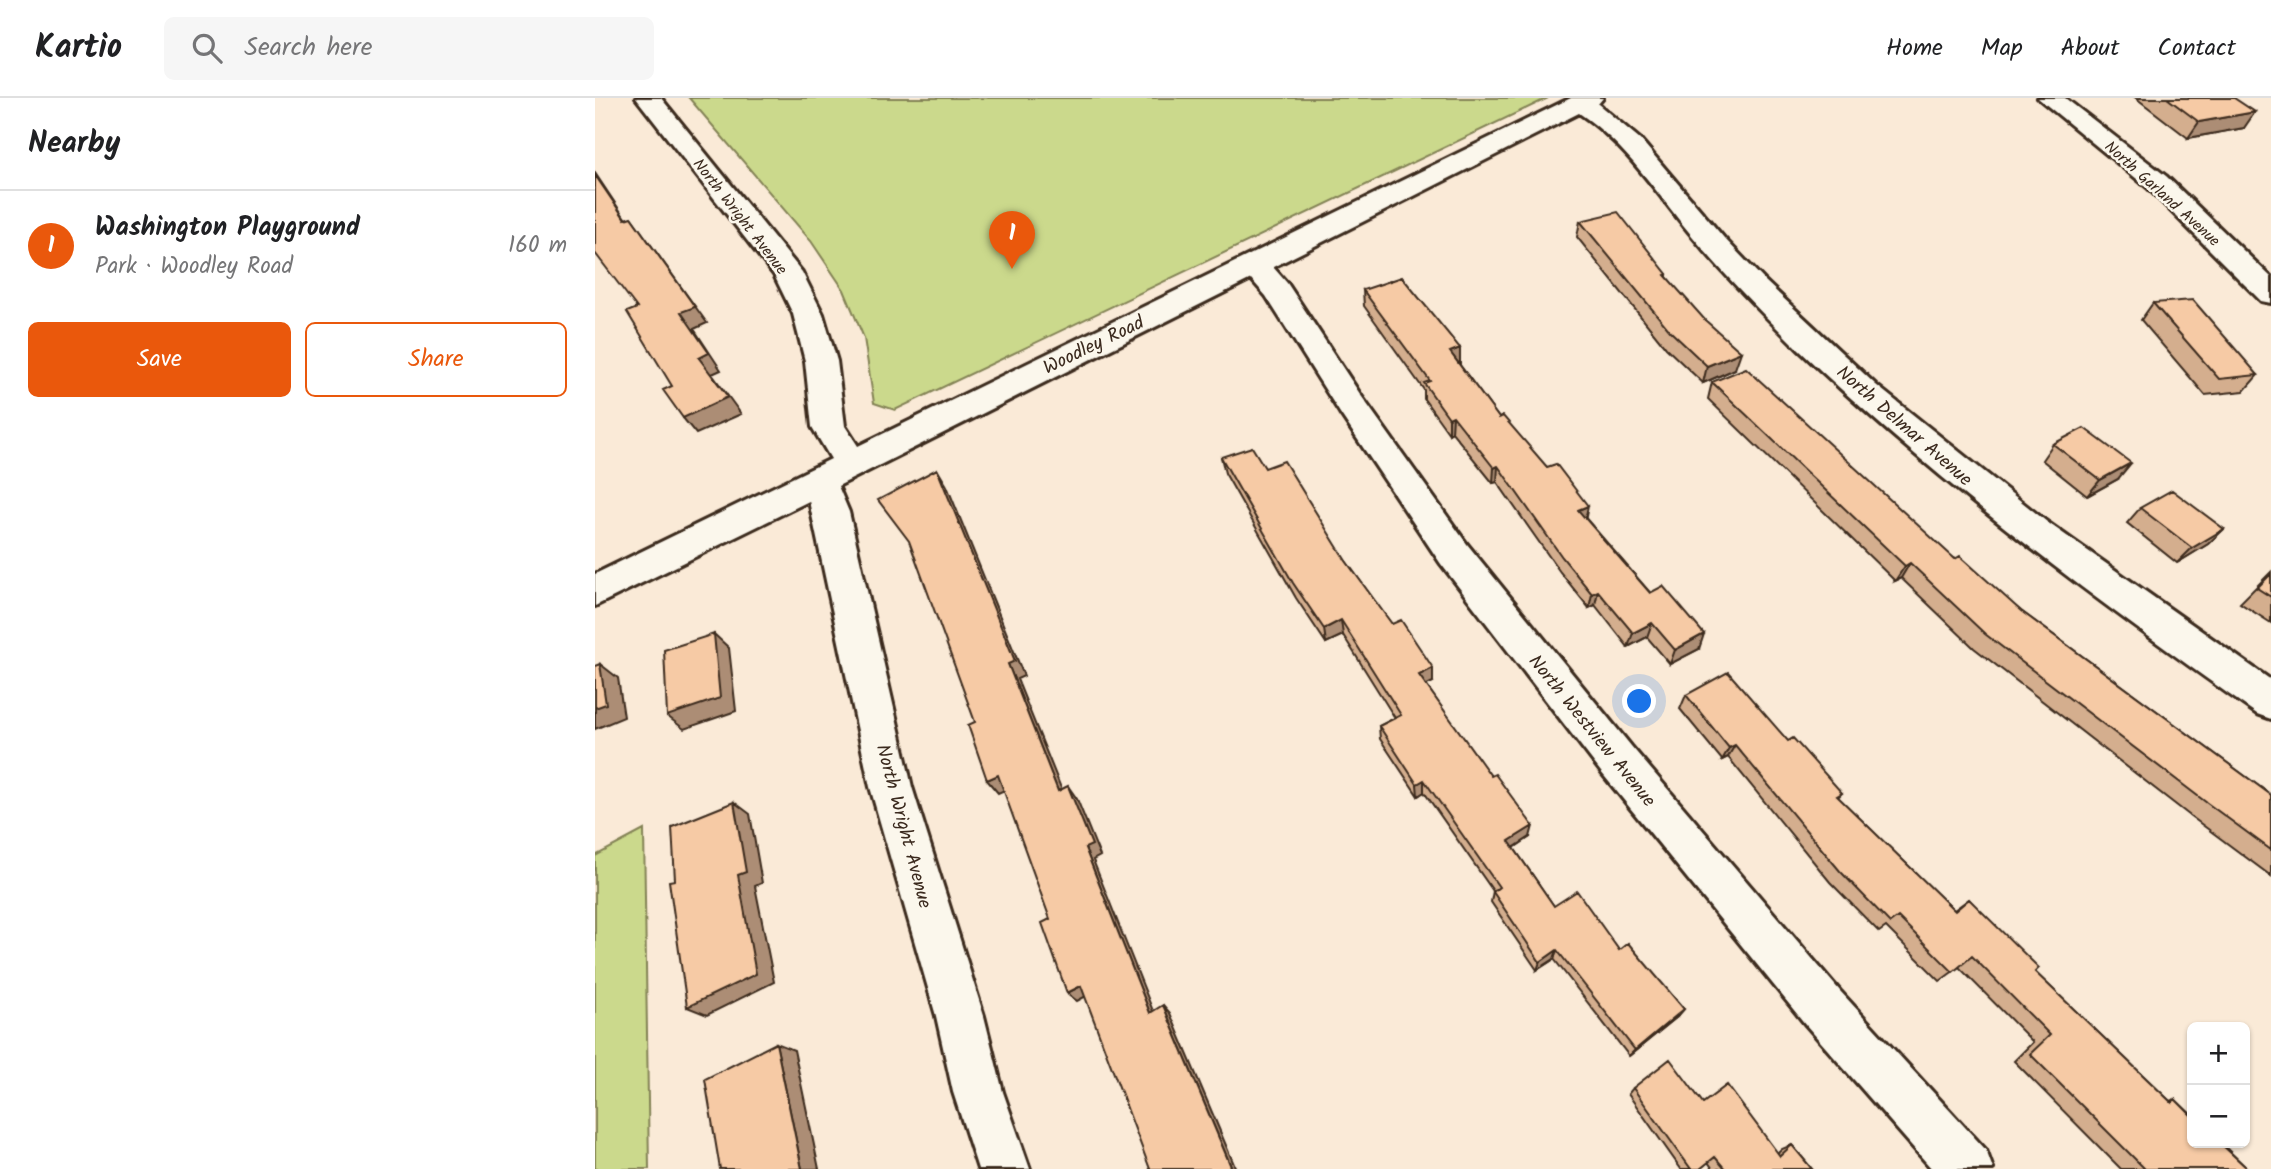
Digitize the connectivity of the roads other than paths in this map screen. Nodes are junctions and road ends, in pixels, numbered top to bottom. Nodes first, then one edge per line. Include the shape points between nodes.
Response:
1 (648, 98) edge
2 (2050, 98) edge
3 (1586, 101) edge
4 (1254, 264) junction
5 (2271, 295) edge
6 (834, 471) junction
7 (595, 591) edge
8 (2271, 702) edge
9 (1005, 1169) edge
10 (1967, 1169) edge

1 - 6 street, North Wright Avenue via 787,272 808,314 821,361
2 - 5 street, North Garland Avenue via 2157,183
3 - 4 street, Woodley Road
3 - 8 street, North Delmar Avenue via 1626,136 1702,231 1761,294 1932,450 2110,591
4 - 6 street, Woodley Road
4 - 10 street, North Westview Avenue via 1277,290 1454,554 1616,759 1823,1008
6 - 7 street, Woodley Road
6 - 9 street, North Wright Avenue via 831,512 891,787 960,1016 978,1092

